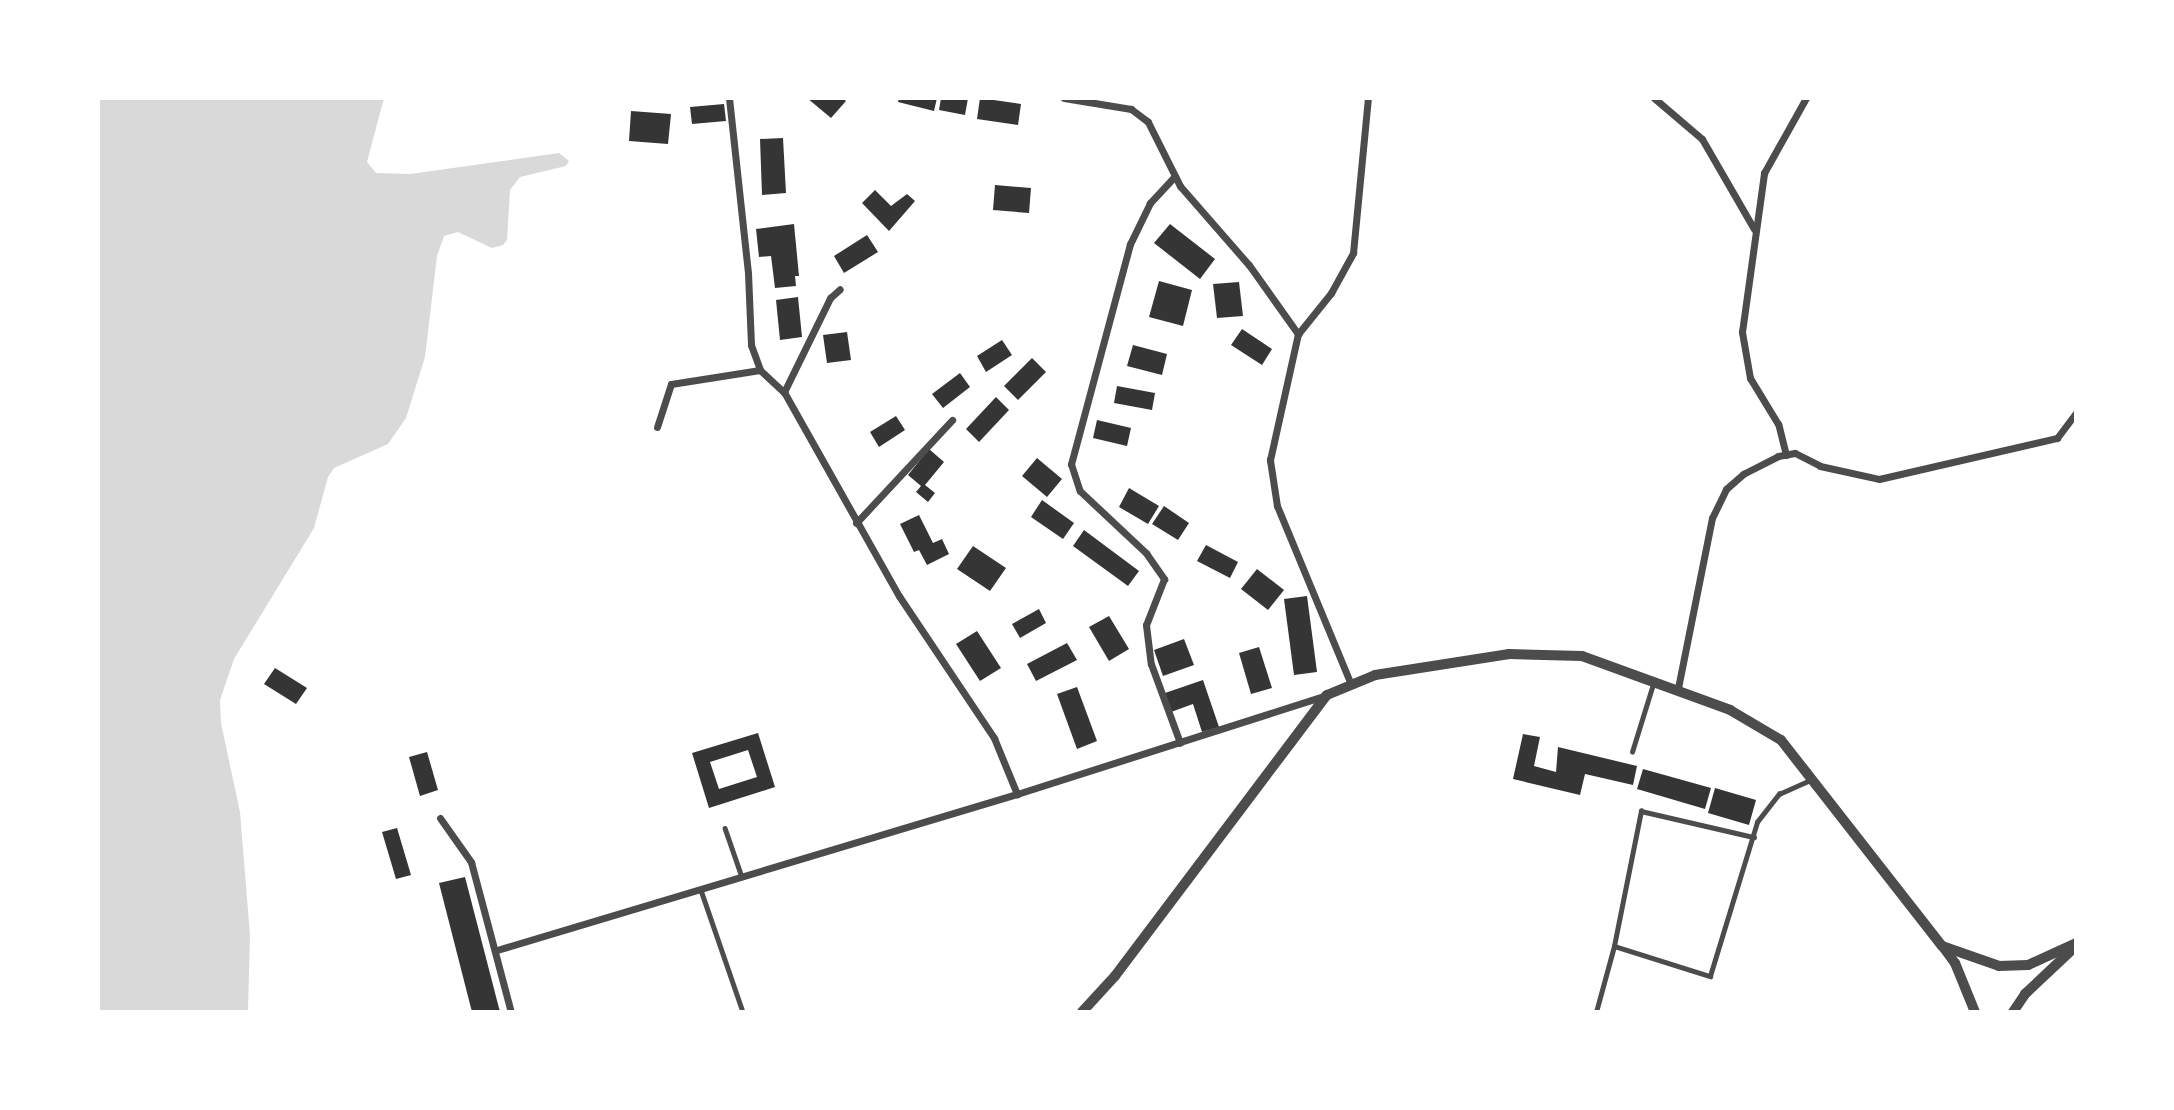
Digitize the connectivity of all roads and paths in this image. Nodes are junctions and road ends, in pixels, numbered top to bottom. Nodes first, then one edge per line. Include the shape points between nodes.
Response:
1 (729, 98) edge
2 (1064, 98) edge
3 (1368, 98) edge
4 (1654, 98) edge
5 (1806, 98) edge
6 (1175, 176) junction
7 (1754, 230) junction
8 (840, 289) dead end
9 (1298, 334) junction
10 (760, 370) junction
11 (784, 392) junction
12 (2076, 413) edge
13 (952, 420) dead end
14 (657, 426) dead end
15 (1786, 455) junction
16 (856, 523) junction
17 (1653, 680) junction
18 (1350, 682) junction
19 (1678, 688) junction
20 (1327, 695) junction
21 (1180, 743) junction
22 (1632, 752) dead end
23 (1812, 780) junction
24 (1017, 794) junction
25 (439, 818) dead end
26 (726, 828) dead end
27 (1754, 837) junction
28 (743, 878) junction
29 (701, 890) junction
30 (2076, 945) edge
31 (1614, 946) junction
32 (1942, 946) junction
33 (497, 950) junction
34 (512, 1012) edge
35 (743, 1012) edge
36 (1082, 1012) edge
37 (1596, 1012) edge
38 (1975, 1012) edge
39 (2013, 1012) edge

1 - 10 street via 751,345
2 - 6 street via 1131,109 1148,122
3 - 9 street via 1353,253 1331,293
4 - 7 street via 1702,139
5 - 7 street via 1768,161
6 - 9 street via 1249,265
6 - 21 street via 1150,203 1130,244 1071,464 1080,491 1146,553 1164,579 1146,625 1151,664
7 - 15 street via 1742,332 1750,378 1778,424
8 - 11 street via 830,299
9 - 18 street via 1270,460 1278,506
10 - 11 street
10 - 14 street via 671,384
11 - 16 street
12 - 15 street via 2056,438 1879,480 1820,466 1795,453
13 - 16 street
15 - 19 street via 1743,474 1726,489 1712,519
16 - 24 street via 994,738
17 - 18 street via 1582,656 1508,654 1439,662
17 - 19 street
17 - 22 lane
18 - 20 street
19 - 23 street via 1730,710 1781,740
20 - 21 street
20 - 36 street via 1115,976
21 - 24 street
23 - 27 lane via 1779,794 1758,822
23 - 32 street
24 - 28 street
25 - 33 street via 471,862
26 - 28 lane
27 - 31 lane via 1710,976
27 - 31 lane via 1640,811
28 - 29 street
29 - 33 street
29 - 35 lane
30 - 32 street via 2028,965 1999,966
30 - 39 street via 2025,994
31 - 37 lane
32 - 38 street via 1955,963
33 - 34 street

